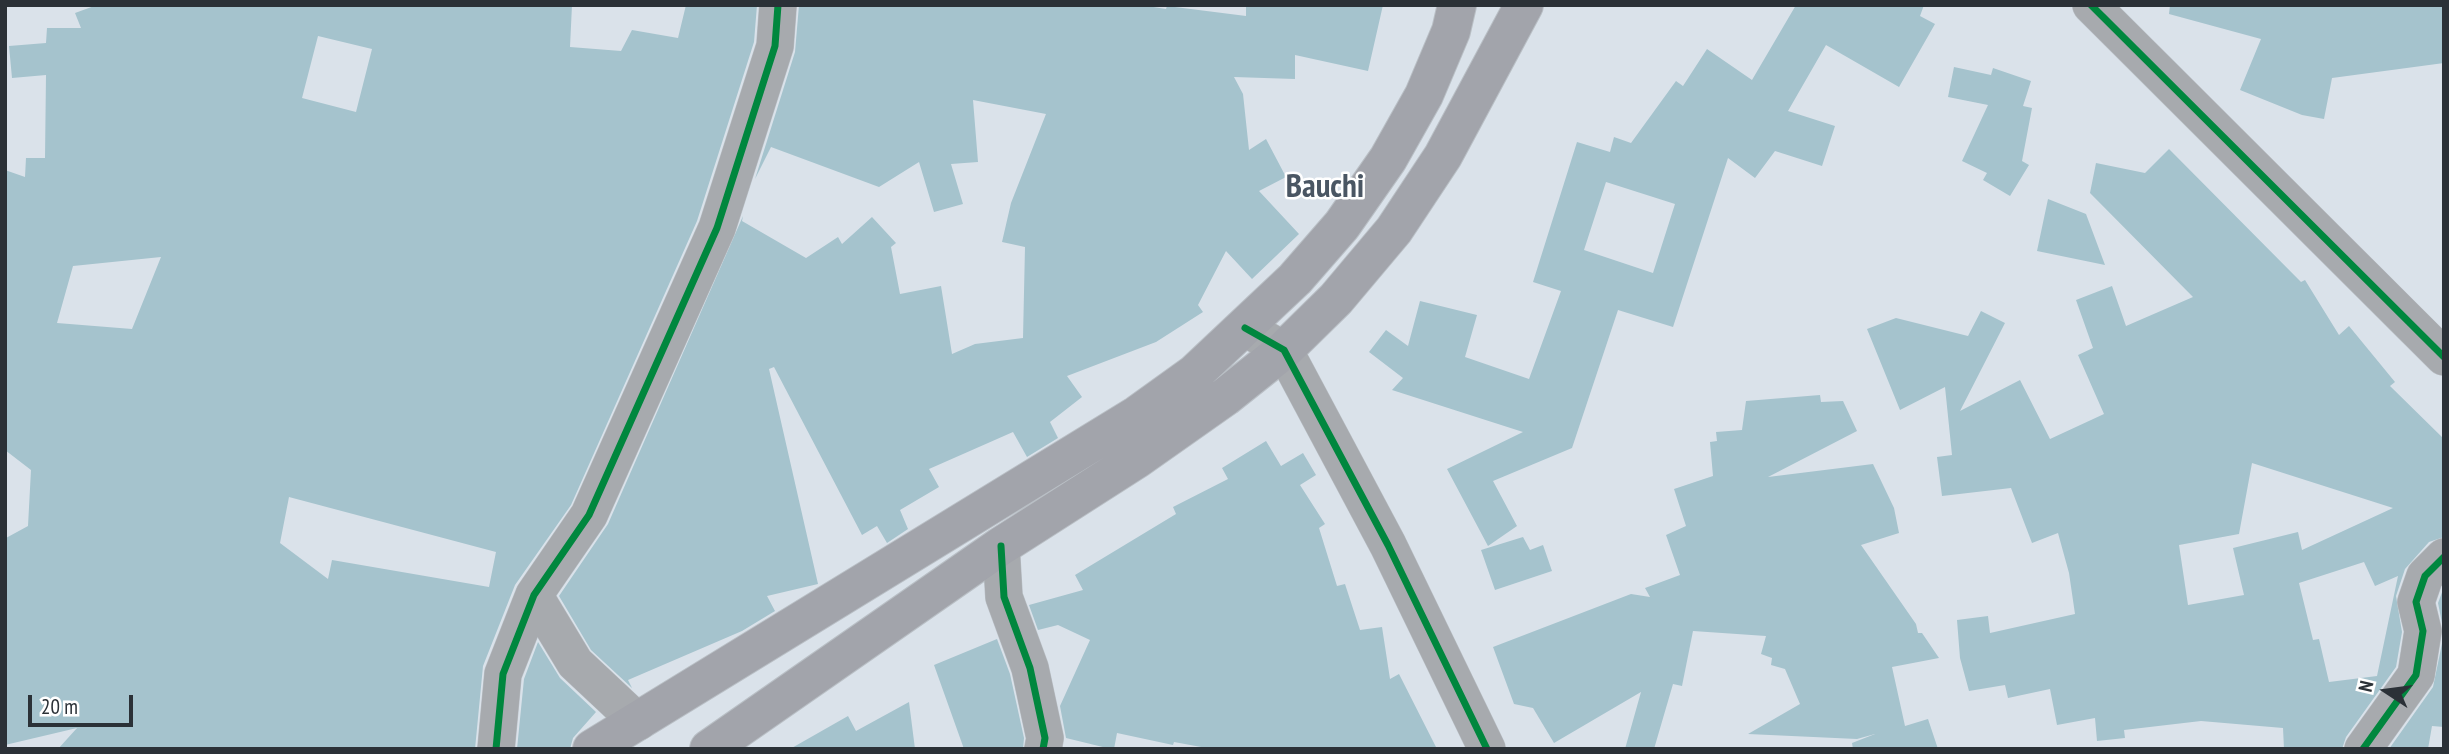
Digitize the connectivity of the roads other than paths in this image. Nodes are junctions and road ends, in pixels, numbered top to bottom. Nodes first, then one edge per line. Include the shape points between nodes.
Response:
1 (778, 5) edge
2 (1457, 5) edge
3 (1524, 5) edge
4 (2091, 5) edge
5 (1245, 328) junction
6 (1284, 350) junction
7 (2444, 357) edge
8 (1002, 546) junction
9 (2444, 557) edge
10 (534, 595) junction
11 (638, 722) junction
12 (496, 749) edge
13 (592, 749) edge
14 (709, 749) edge
15 (1043, 749) edge
16 (1487, 749) edge
17 (2363, 749) edge

1 - 10 street via 775,46 718,228 589,515
2 - 5 highway via 1424,95 1388,159 1342,225
3 - 6 highway via 1443,156 1394,230 1336,299
4 - 7 street
5 - 6 street
5 - 11 highway via 1194,374 1137,415
6 - 8 highway via 1138,459
6 - 16 street via 1388,545
8 - 14 highway
8 - 15 street via 1004,597 1030,668 1045,738
9 - 17 street via 2425,576 2416,602 2423,631 2416,674
10 - 11 street via 575,663
10 - 12 street via 503,674
11 - 13 highway

